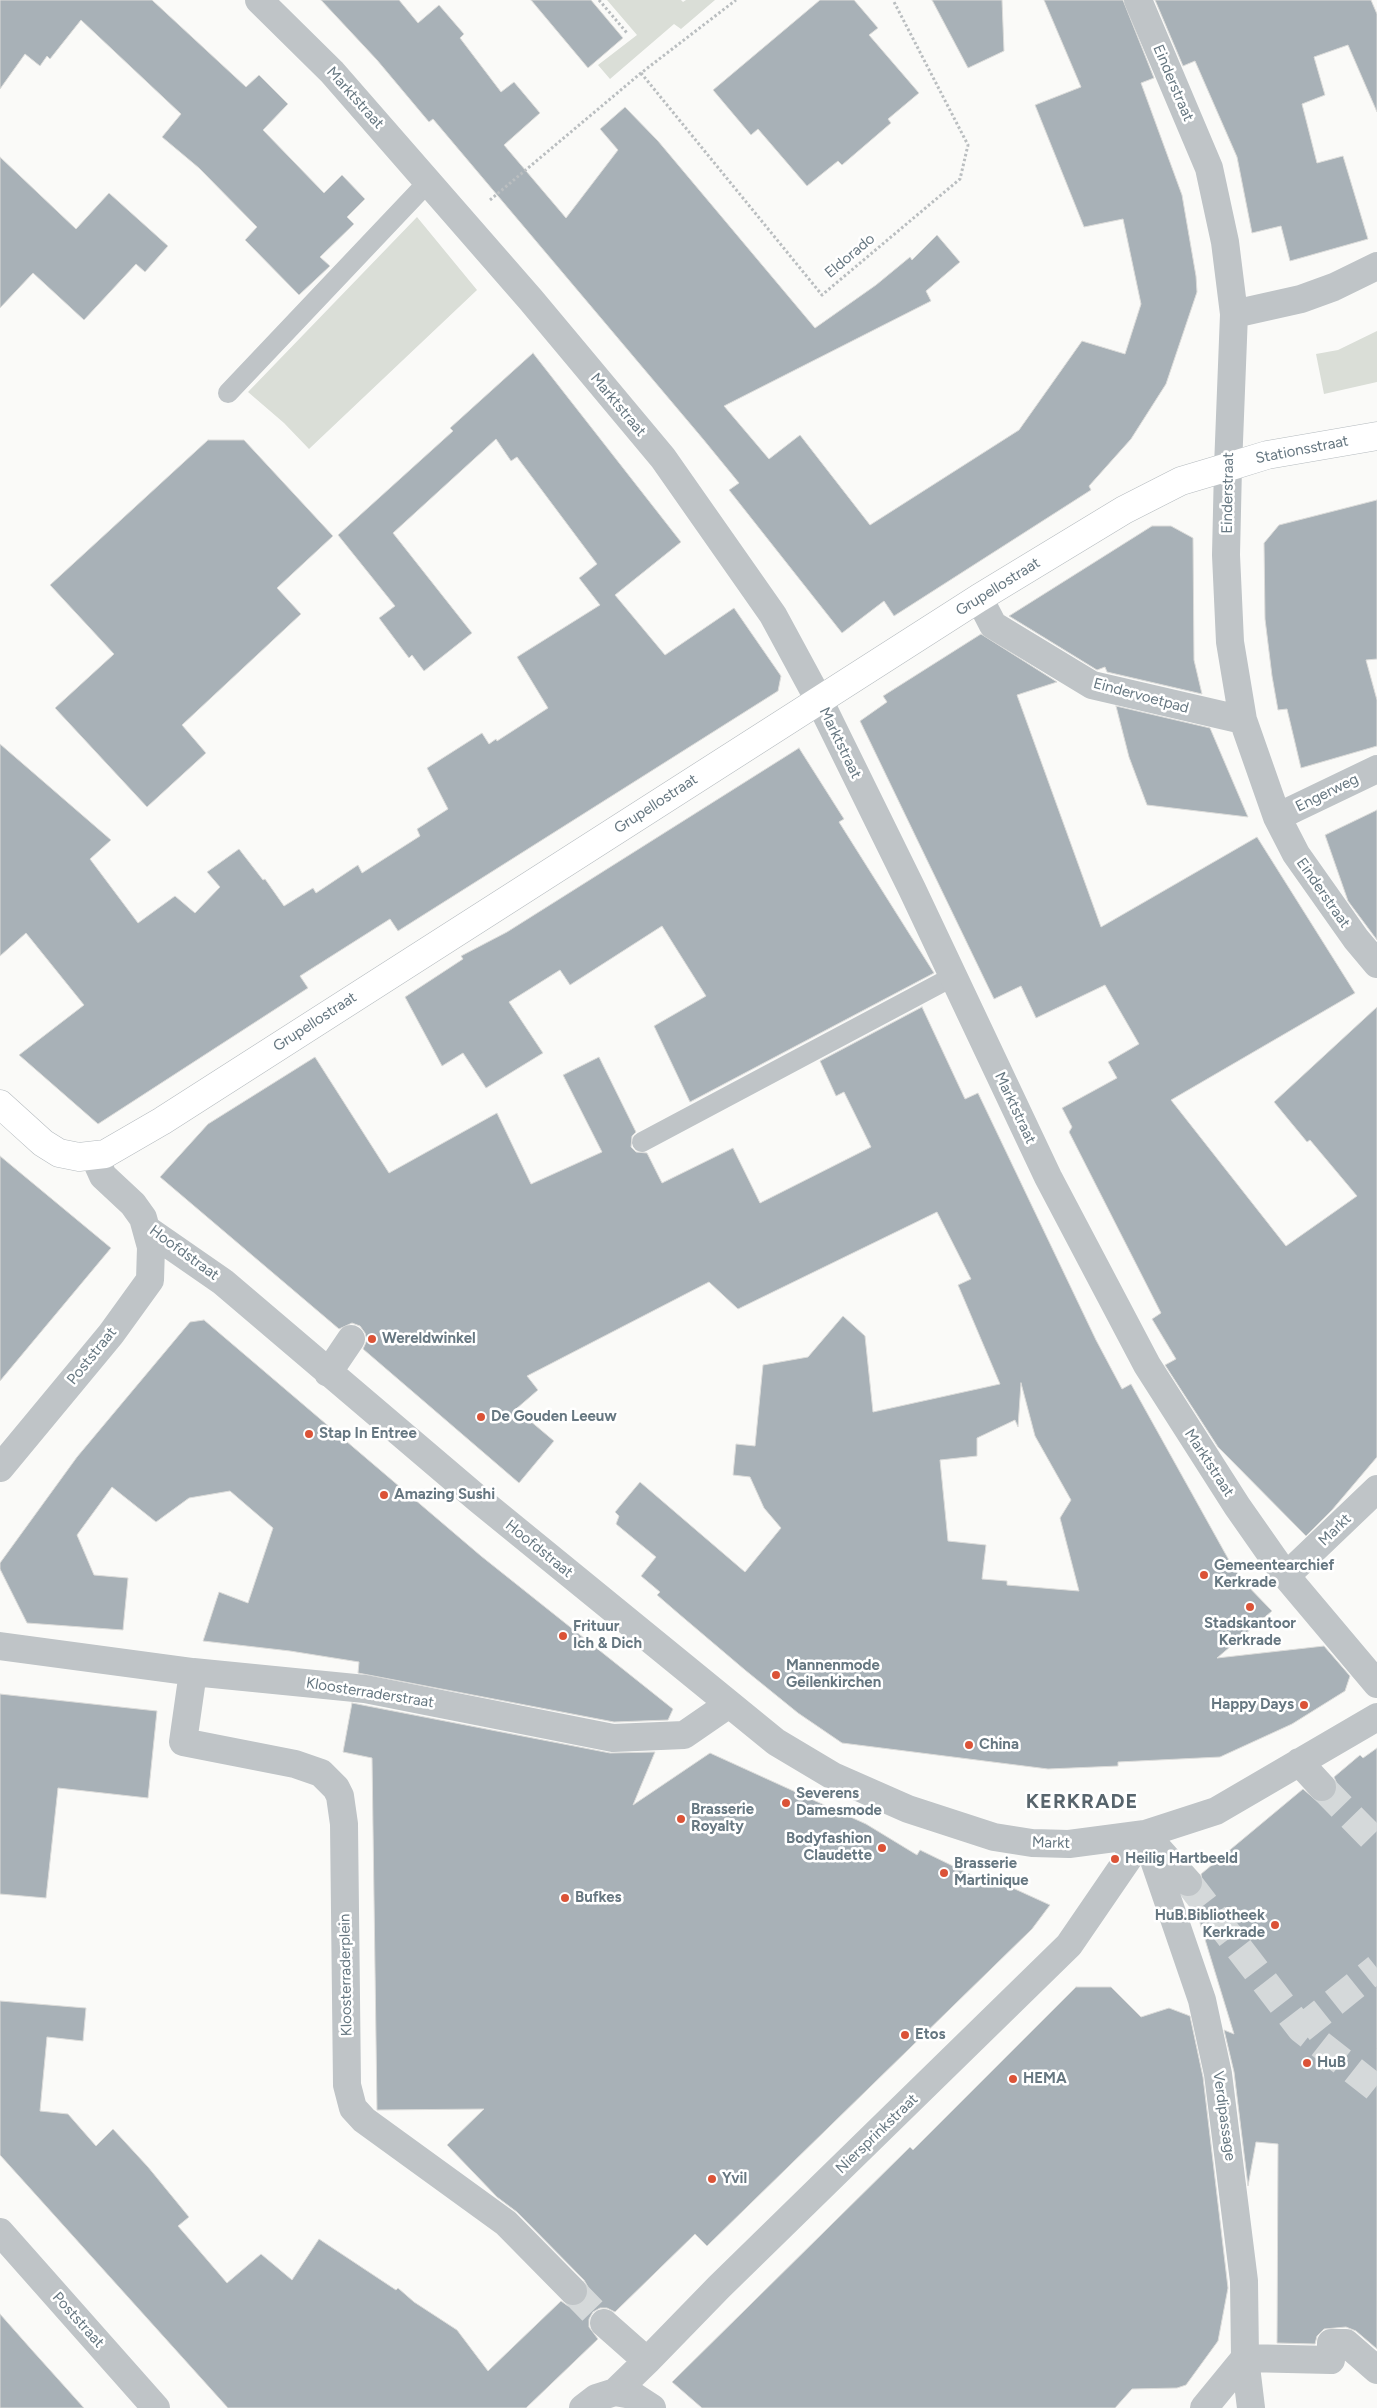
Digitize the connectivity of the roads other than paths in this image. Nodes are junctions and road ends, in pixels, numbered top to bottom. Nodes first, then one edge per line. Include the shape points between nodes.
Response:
1 (259, 0) edge
2 (1138, 0) edge
3 (428, 182) junction
4 (1377, 266) edge
5 (1234, 314) junction
6 (228, 393) dead end
7 (1377, 436) edge
8 (1228, 467) junction
9 (979, 598) junction
10 (819, 700) junction
11 (1243, 720) junction
12 (1377, 769) edge
13 (1277, 817) junction
14 (1377, 964) edge
15 (954, 976) junction
16 (0, 1104) edge
17 (642, 1142) dead end
18 (94, 1156) junction
19 (148, 1230) junction
20 (352, 1339) dead end
21 (328, 1373) junction
22 (0, 1468) edge
23 (1377, 1489) edge
24 (1286, 1576) junction
25 (0, 1646) edge
26 (193, 1672) junction
27 (1377, 1684) edge
28 (729, 1704) junction
29 (1377, 1717) edge
30 (1299, 1762) junction
31 (1322, 1787) tunnel mouth
32 (1145, 1834) junction
33 (1188, 1882) tunnel mouth
34 (0, 2232) edge
35 (573, 2291) tunnel mouth
36 (604, 2323) tunnel mouth
37 (1245, 2358) junction
38 (647, 2361) junction
39 (1377, 2370) edge
40 (615, 2392) junction
41 (156, 2408) edge
42 (583, 2408) edge
43 (652, 2408) edge
44 (1204, 2408) edge
45 (1250, 2408) edge

1 - 3 street, Marktstraat via 332,72
2 - 5 street, Einderstraat via 1210,168 1225,242
3 - 6 lane
3 - 10 street, Marktstraat via 663,458 773,615
4 - 5 street via 1334,288
5 - 8 street, Einderstraat
7 - 8 main road, Stationsstraat via 1267,456
8 - 9 main road, Grupellostraat via 1181,481 1124,510
8 - 11 street, Einderstraat via 1226,555 1230,642
9 - 10 main road, Grupellostraat
9 - 11 street, Eindervoetpad via 993,625 1092,685
10 - 15 street, Marktstraat
10 - 18 main road, Grupellostraat via 162,1121 119,1147
11 - 13 street, Einderstraat
12 - 13 street, Engerweg
13 - 14 street, Einderstraat via 1296,854
15 - 17 lane
15 - 24 street, Marktstraat via 1048,1177 1147,1364 1236,1506
16 - 18 main road via 51,1149 67,1155
18 - 19 street, Hoofdstraat via 103,1176 138,1210
19 - 21 street, Hoofdstraat via 223,1282
19 - 22 street, Poststraat via 152,1264 145,1289
20 - 21 street
21 - 28 street, Hoofdstraat
23 - 24 street, Markt
24 - 27 street
25 - 26 street, Kloosterraderstraat
26 - 28 street, Kloosterraderstraat via 365,1689 613,1738 684,1735
26 - 35 street, Kloosterraderplein via 183,1742 295,1764 321,1773 340,1796 344,1824 348,2085 352,2108 506,2223
28 - 32 street, Markt via 776,1742 833,1776 908,1809 994,1837 1069,1844
29 - 30 street, Markt
30 - 31 street
30 - 32 street, Markt via 1216,1811
32 - 33 street
32 - 37 street, Verdipassage via 1202,2000 1218,2074 1244,2281
32 - 38 street, Niersprinkstraat via 1069,1946
34 - 41 street, Poststraat
36 - 38 street
37 - 39 street via 1331,2360 1331,2343 1346,2343
37 - 44 street
37 - 45 street, Verdipassage
38 - 40 street, Niersprinkstraat
40 - 42 street, Niersprinkstraat via 596,2398
40 - 43 street via 632,2395

